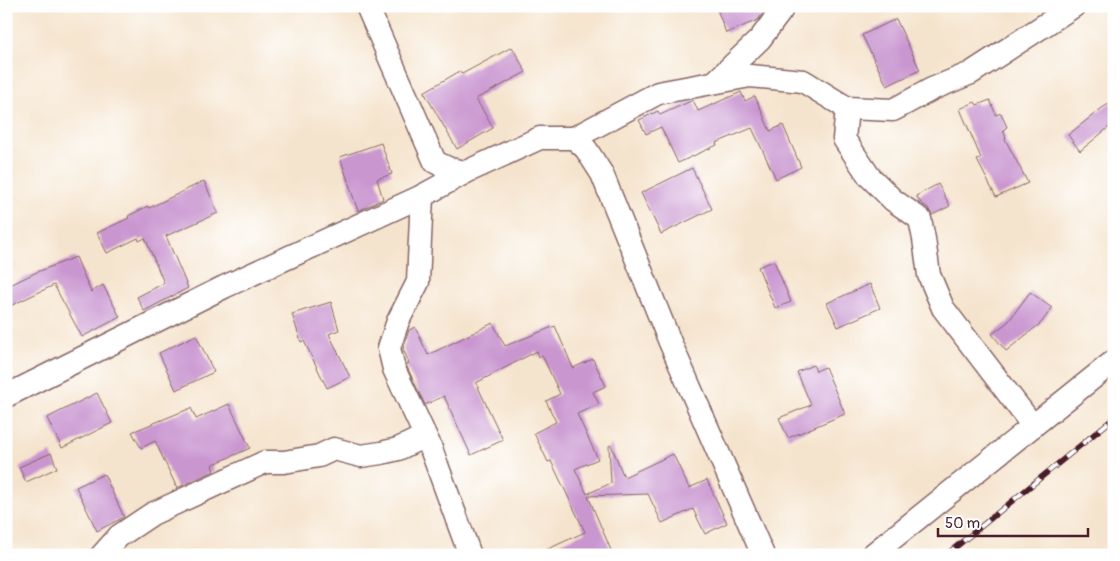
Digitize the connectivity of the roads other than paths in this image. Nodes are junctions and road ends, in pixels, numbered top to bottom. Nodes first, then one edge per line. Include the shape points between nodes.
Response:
1 (367, 6) edge
2 (782, 6) edge
3 (1074, 6) edge
4 (715, 82) junction
5 (846, 108) junction
6 (574, 138) junction
7 (466, 172) junction
8 (422, 196) junction
9 (1114, 361) edge
10 (6, 396) edge
11 (1033, 426) junction
12 (425, 436) junction
13 (102, 555) edge
14 (470, 555) edge
15 (763, 555) edge
16 (872, 555) edge

1 - 7 street via 435,162
2 - 4 street via 760,39
3 - 5 street via 971,73 893,110
4 - 5 street via 750,76 803,81
4 - 6 street via 658,93
5 - 11 street via 844,139 869,176 920,219 928,275 943,308
6 - 7 street via 540,138
6 - 15 street via 586,149 602,174 670,342
7 - 8 street
8 - 10 street via 224,287
8 - 12 street via 418,282 398,321 389,348 394,369
9 - 11 street
11 - 16 street
12 - 13 street via 381,453 361,456 334,449 319,456 265,462 152,514 119,536
12 - 14 street

